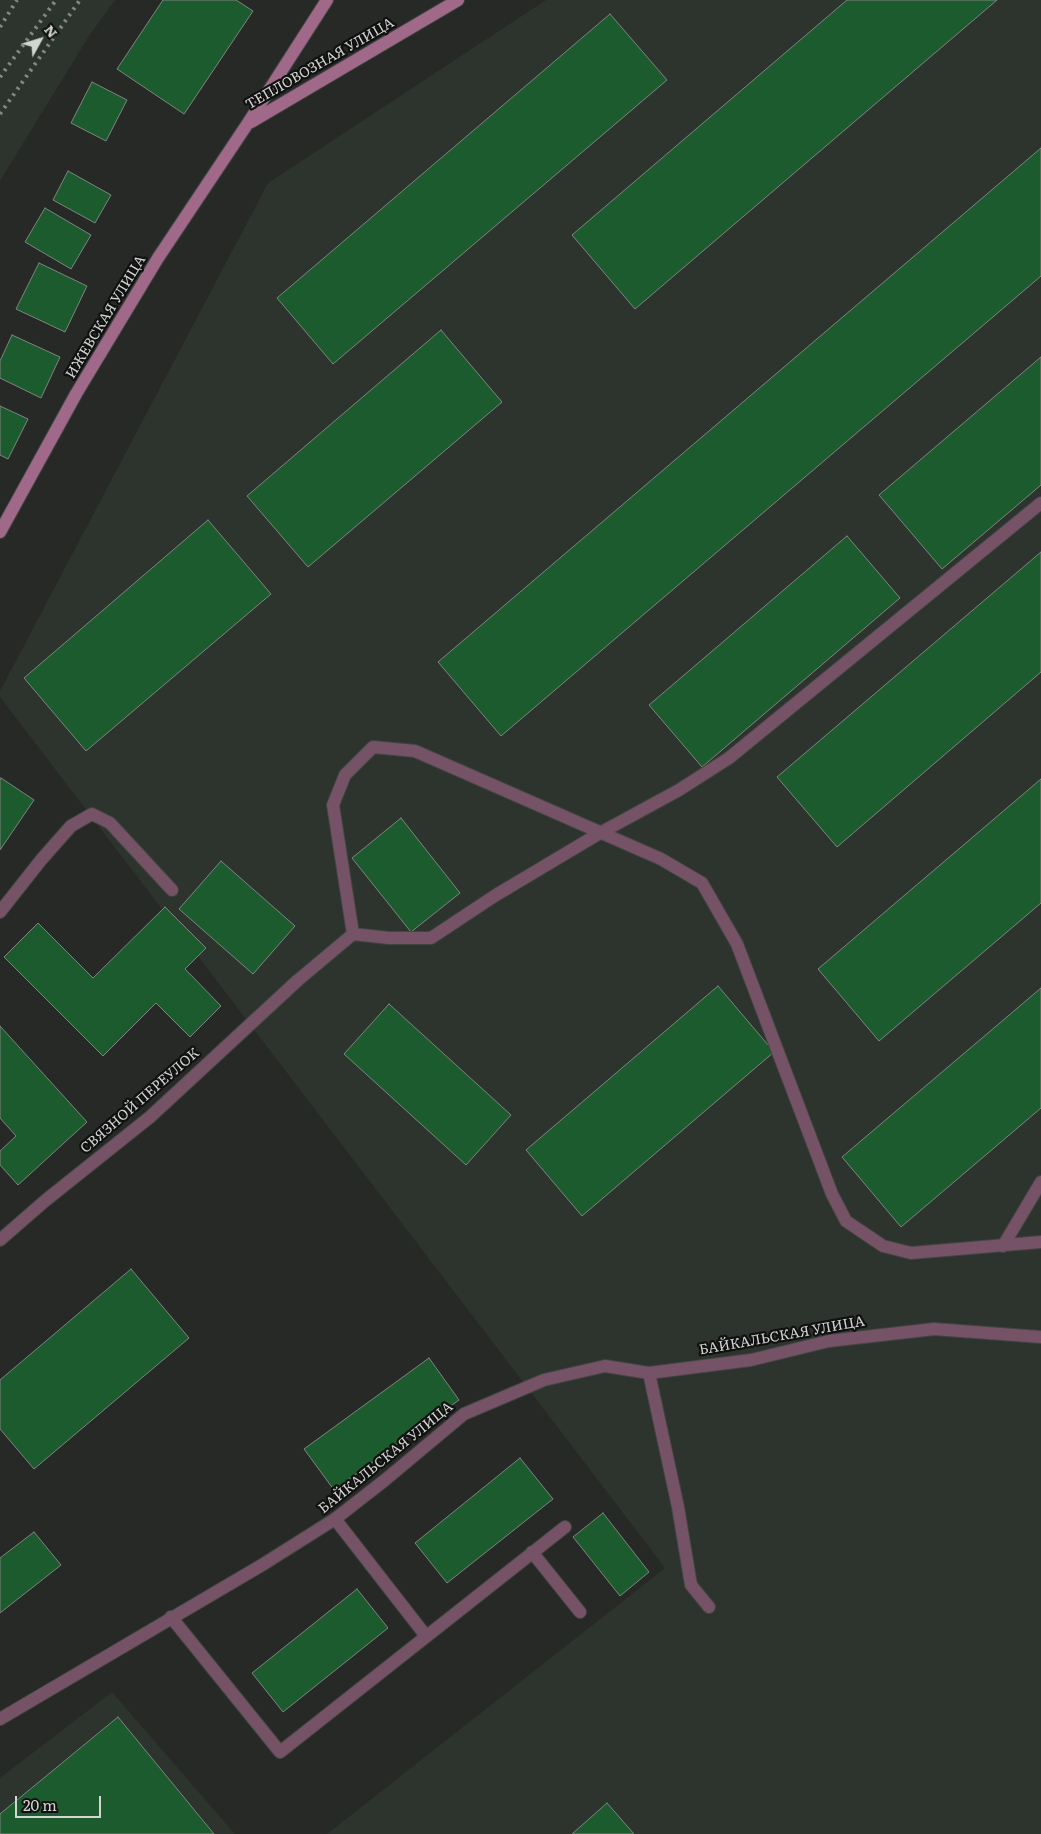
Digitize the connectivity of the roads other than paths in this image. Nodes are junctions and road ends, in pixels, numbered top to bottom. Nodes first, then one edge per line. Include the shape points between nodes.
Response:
1 (328, 0) edge
2 (458, 0) edge
3 (248, 123) junction
4 (1041, 503) edge
5 (0, 532) edge
6 (600, 833) junction
7 (172, 890) dead end
8 (0, 912) edge
9 (353, 934) junction
10 (1041, 1182) edge
11 (0, 1240) edge
12 (1041, 1242) edge
13 (1004, 1246) junction
14 (1041, 1337) edge
15 (649, 1373) junction
16 (335, 1519) junction
17 (565, 1527) dead end
18 (532, 1552) junction
19 (709, 1607) dead end
20 (580, 1612) dead end
21 (171, 1617) junction
22 (426, 1636) junction
23 (0, 1719) edge

1 - 3 street, ИЖЕВСКАЯ УЛИЦА
2 - 3 street, ТЕПЛОВОЗНАЯ УЛИЦА
3 - 5 street, ИЖЕВСКАЯ УЛИЦА via 158,258 76,394
4 - 6 street via 729,758 679,790
6 - 9 street via 431,938
6 - 9 street via 414,751 373,747 345,775 333,805
6 - 13 street via 661,859 702,883 737,944 832,1194 846,1221 883,1246 911,1253
7 - 8 street via 110,823 92,814 71,826
9 - 11 street, СВЯЗНОЙ ПЕРЕУЛОК via 297,981 150,1117
10 - 13 street
12 - 13 street
14 - 15 street, БАЙКАЛЬСКАЯ УЛИЦА via 934,1329 829,1341 751,1360
15 - 16 street, БАЙКАЛЬСКАЯ УЛИЦА via 605,1366 544,1380 464,1414
15 - 19 street via 691,1585
16 - 21 street, БАЙКАЛЬСКАЯ УЛИЦА
16 - 22 street
17 - 18 street
18 - 20 street
18 - 22 street
21 - 22 street via 280,1752
21 - 23 street, БАЙКАЛЬСКАЯ УЛИЦА

